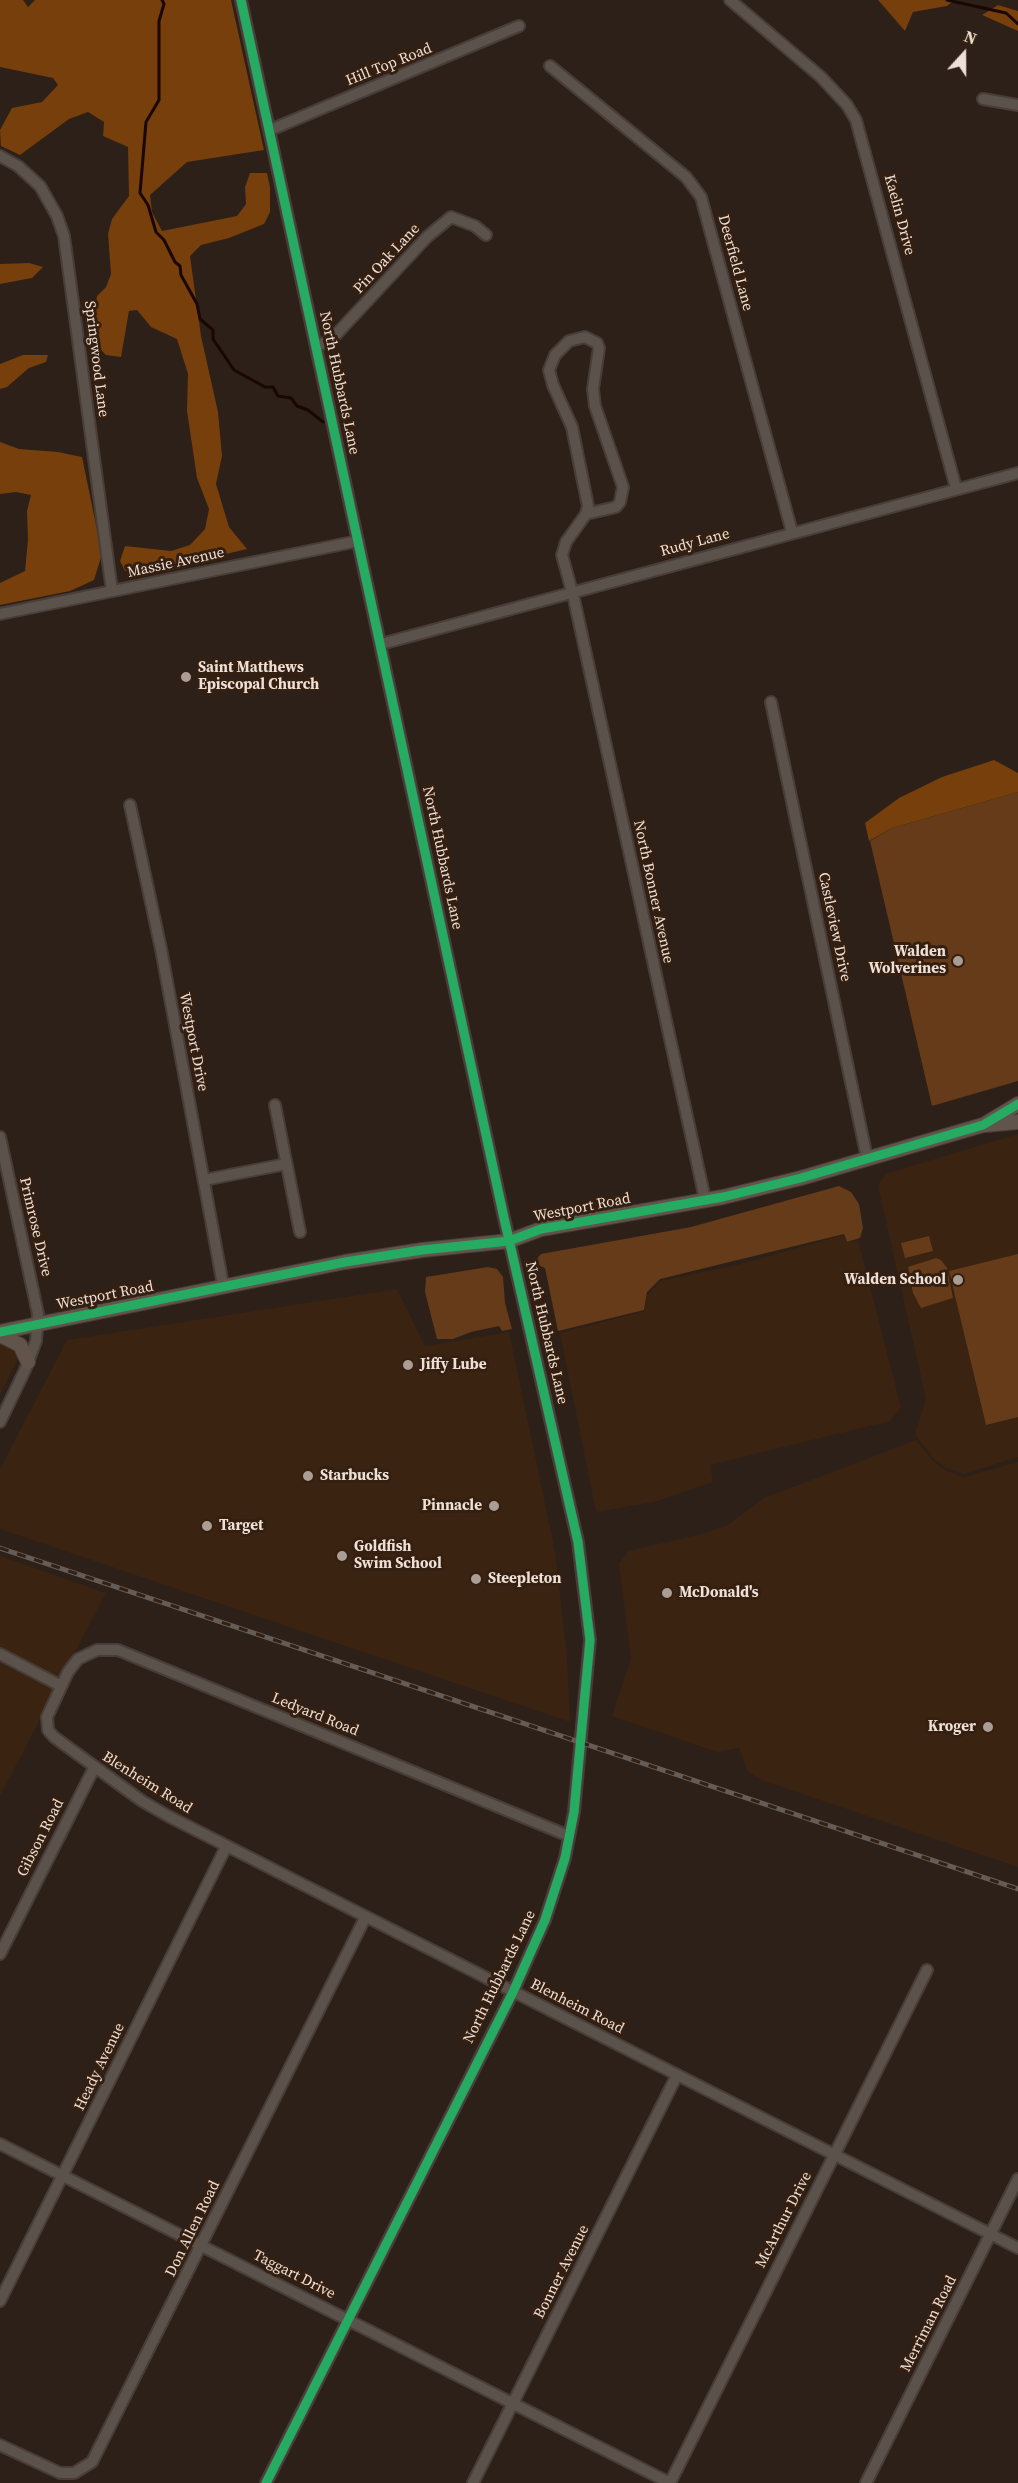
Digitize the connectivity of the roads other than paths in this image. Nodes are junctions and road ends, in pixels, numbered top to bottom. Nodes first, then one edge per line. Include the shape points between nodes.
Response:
1 (241, 0) edge
2 (730, 0) edge
3 (519, 26) dead end
4 (550, 66) dead end
5 (983, 99) dead end
6 (1018, 105) edge
7 (270, 130) junction
8 (0, 156) edge
9 (486, 235) dead end
10 (316, 346) junction
11 (1018, 473) edge
12 (956, 488) junction
13 (586, 514) junction
14 (792, 532) junction
15 (358, 541) junction
16 (112, 591) junction
17 (573, 592) junction
18 (0, 614) edge
19 (381, 644) junction
20 (771, 702) dead end
21 (130, 805) dead end
22 (1018, 1104) edge
23 (275, 1105) dead end
24 (1018, 1122) edge
25 (983, 1125) junction
26 (0, 1137) edge
27 (867, 1158) junction
28 (286, 1164) junction
29 (204, 1180) junction
30 (705, 1199) junction
31 (300, 1232) dead end
32 (509, 1241) junction
33 (223, 1285) junction
34 (37, 1325) junction
35 (0, 1334) edge
36 (28, 1362) junction
37 (0, 1422) edge
38 (0, 1654) edge
39 (61, 1686) junction
40 (94, 1768) junction
41 (569, 1836) junction
42 (226, 1847) junction
43 (365, 1918) junction
44 (0, 1954) edge
45 (927, 1970) dead end
46 (513, 1992) junction
47 (677, 2075) junction
48 (0, 2144) edge
49 (833, 2155) junction
50 (62, 2176) junction
51 (1018, 2179) edge
52 (990, 2234) junction
53 (201, 2245) junction
54 (1018, 2248) edge
55 (0, 2301) edge
56 (348, 2319) junction
57 (512, 2404) junction
58 (0, 2445) edge
59 (266, 2483) edge
60 (473, 2483) edge
61 (670, 2483) edge
62 (866, 2483) edge

1 - 7 street, North Hubbards Lane
2 - 12 street, Kaelin Drive via 821,77 856,120
3 - 7 street, Hill Top Road
4 - 14 street, Deerfield Lane via 686,177 701,197
5 - 6 street
7 - 10 street, North Hubbards Lane
8 - 16 street, Springwood Lane via 40,186 64,236
9 - 10 street, Pin Oak Lane via 451,217 427,237 330,341
10 - 15 street, North Hubbards Lane
11 - 12 street, Rudy Lane
12 - 14 street, Rudy Lane
13 - 13 street via 588,506 572,428 549,370 555,355 569,341 585,337 600,348 593,389 595,406 623,487 616,507
13 - 17 street, North Bonner Avenue via 566,542 562,555
14 - 17 street, Rudy Lane
15 - 16 street, Massie Avenue
15 - 19 street, North Hubbards Lane
16 - 18 street, Massie Avenue
17 - 19 street, Rudy Lane
17 - 30 street, North Bonner Avenue
19 - 32 street, North Hubbards Lane
20 - 27 street, Castleview Drive
21 - 29 street, Westport Drive
22 - 25 main road, Westport Road
23 - 28 street
24 - 25 main road, Westport Road
25 - 27 main road, Westport Road
26 - 34 street, Primrose Drive via 38,1307
27 - 30 main road, Westport Road via 776,1185
28 - 29 street
28 - 31 street
29 - 33 street, Westport Drive
30 - 32 main road, Westport Road via 541,1229
32 - 33 main road, Westport Road via 422,1250
32 - 41 street, North Hubbards Lane via 578,1542 587,1602 590,1654
33 - 34 main road, Westport Road
34 - 35 main road, Westport Road
34 - 36 street, Primrose Drive
35 - 36 main road via 20,1345
36 - 37 street, Primrose Drive
38 - 39 street
39 - 40 street, Blenheim Road via 47,1718 48,1730
39 - 41 street, Ledyard Road via 72,1665 88,1652 118,1650
40 - 42 street, Blenheim Road via 142,1802
40 - 44 street, Gibson Road
41 - 46 street, North Hubbards Lane via 554,1894
42 - 43 street, Blenheim Road
42 - 50 street, Heady Avenue
43 - 46 street, Blenheim Road
43 - 53 street, Don Allen Road
45 - 49 street, McArthur Drive
46 - 47 street, Blenheim Road
46 - 56 street, North Hubbards Lane
47 - 49 street, Blenheim Road
47 - 57 street, Bonner Avenue
48 - 50 street, Taggart Drive
49 - 52 street, Blenheim Road
49 - 61 street, McArthur Drive
50 - 53 street, Taggart Drive
50 - 55 street, Heady Avenue
51 - 52 street, Merriman Road
52 - 54 street, Blenheim Road
52 - 62 street, Merriman Road
53 - 56 street, Taggart Drive
53 - 58 street, Don Allen Road via 92,2462 74,2473 60,2473
56 - 57 street, Taggart Drive
56 - 59 street, North Hubbards Lane
57 - 60 street, Bonner Avenue
57 - 61 street, Taggart Drive

